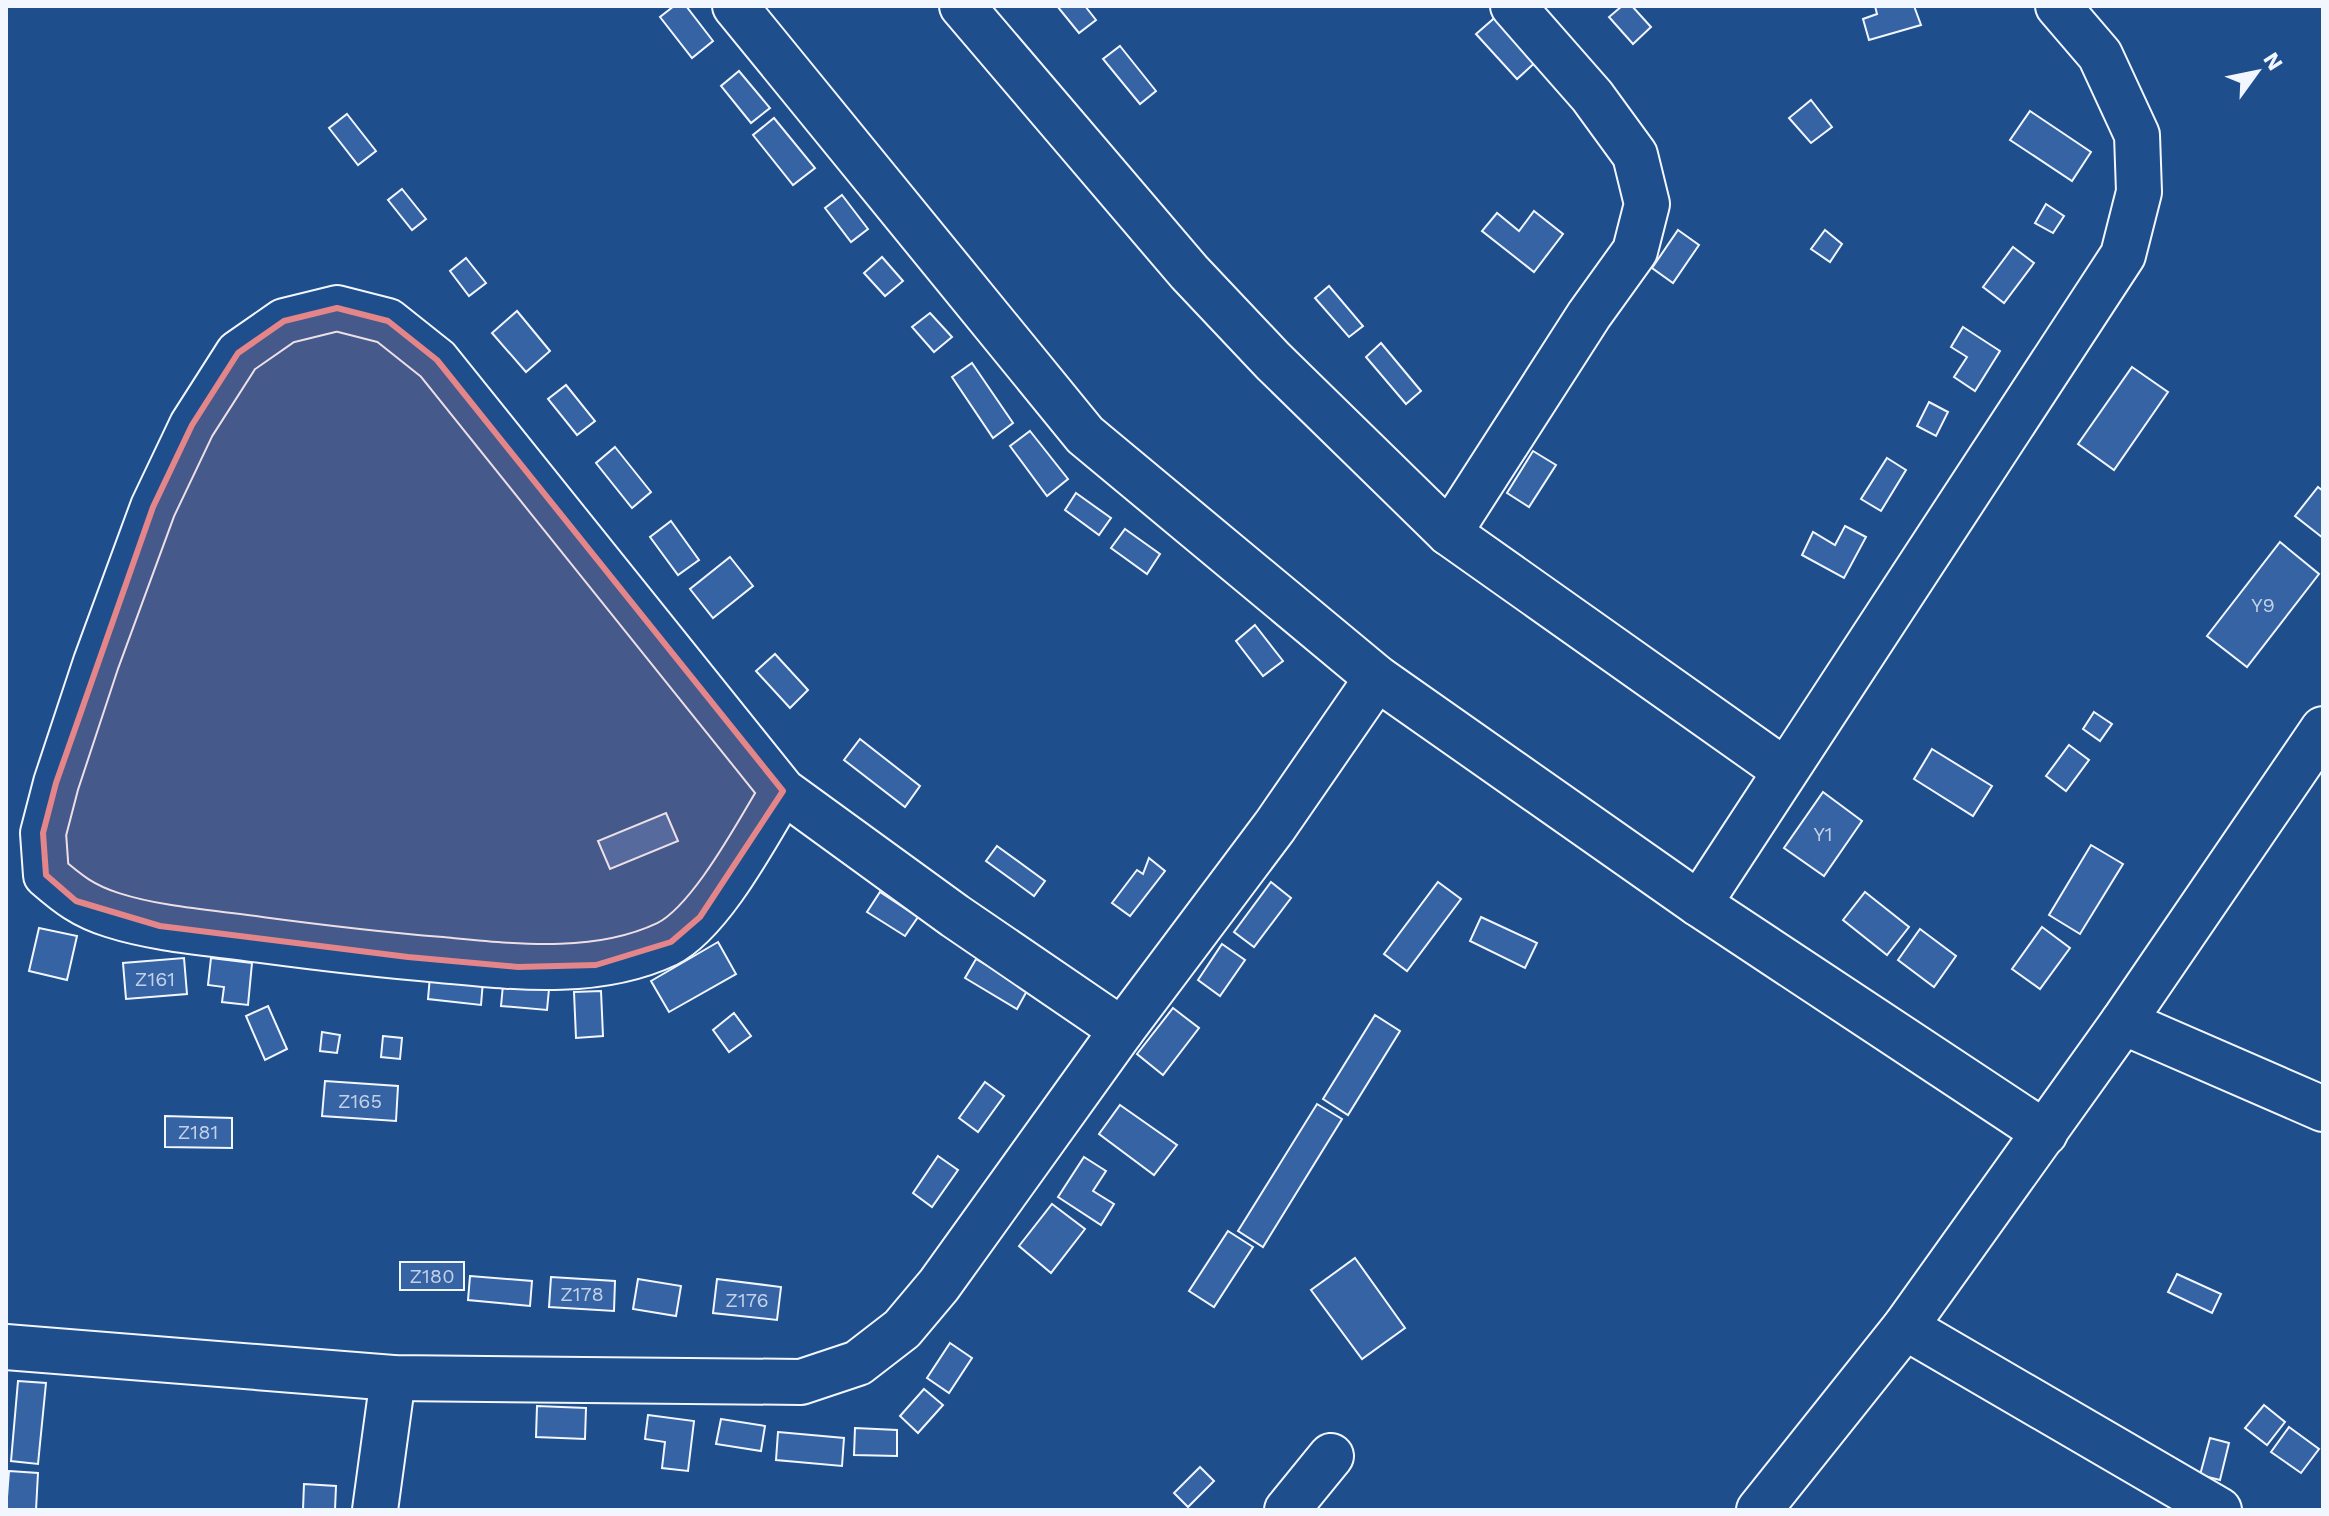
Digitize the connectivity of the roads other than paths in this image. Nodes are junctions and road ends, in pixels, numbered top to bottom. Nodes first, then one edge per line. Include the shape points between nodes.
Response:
1 (735, 6) edge
2 (962, 6) edge
3 (1513, 6) edge
4 (2058, 6) edge
5 (1449, 533) junction
6 (1377, 678) junction
7 (2323, 729) edge
8 (1784, 770) junction
9 (783, 791) junction
10 (1699, 904) junction
11 (2123, 1022) junction
12 (1122, 1030) junction
13 (2323, 1109) edge
14 (2045, 1133) junction
15 (1905, 1327) junction
16 (6, 1347) edge
17 (393, 1378) junction
18 (1331, 1456) dead end
19 (375, 1510) edge
20 (1287, 1510) edge
21 (1759, 1510) edge
22 (2219, 1510) edge

1 - 6 street via 1085,435
2 - 5 street via 1189,272
3 - 5 street via 1592,96 1635,155 1647,204 1635,251
4 - 8 street via 2100,55 2137,135 2139,192 2123,255
5 - 8 street
6 - 10 street
6 - 12 street via 1275,826
7 - 11 street
8 - 10 street
9 - 9 street via 437,360 388,321 337,308 284,321 238,353 192,425 153,507 61,767 43,833 46,875 76,901 160,926 518,967 596,965 671,942 700,917
9 - 12 street
10 - 14 street
11 - 13 street
11 - 14 street
12 - 17 street via 939,1285 902,1329 858,1363 801,1382
14 - 15 street
15 - 21 street
15 - 22 street
16 - 17 street
17 - 19 street
18 - 20 street

